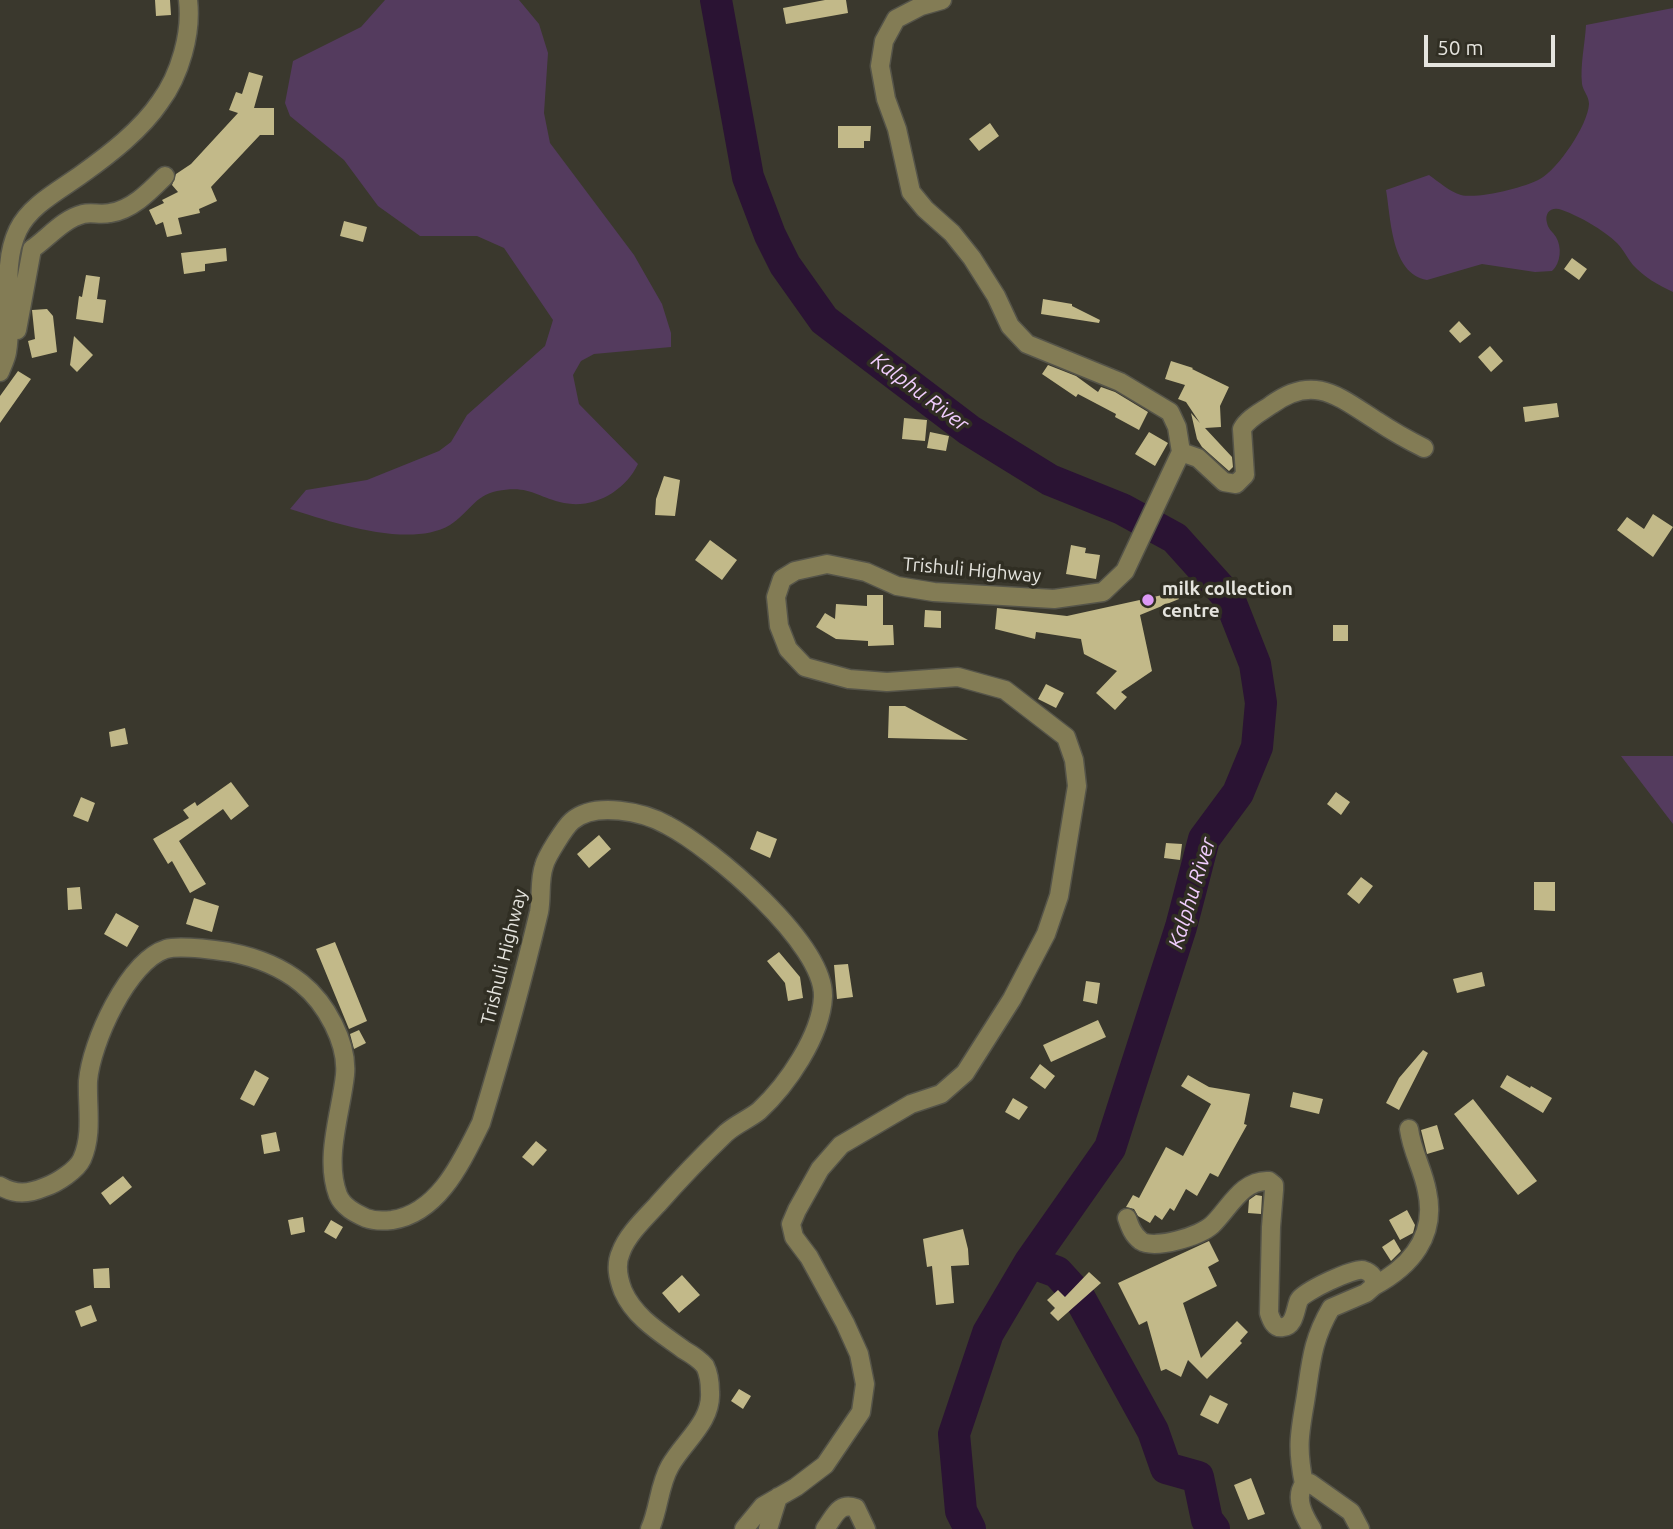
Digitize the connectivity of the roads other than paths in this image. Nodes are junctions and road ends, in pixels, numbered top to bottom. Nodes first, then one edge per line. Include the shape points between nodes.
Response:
1 (188, 0) edge
2 (942, 0) edge
3 (165, 176) dead end
4 (7, 352) junction
5 (0, 372) edge
6 (1424, 448) dead end
7 (1181, 452) junction
8 (1409, 1129) dead end
9 (0, 1186) edge
10 (1127, 1218) dead end
11 (1374, 1286) junction
12 (1304, 1483) junction
13 (778, 1497) junction
14 (650, 1529) edge
15 (744, 1529) edge
16 (768, 1529) edge
17 (825, 1529) edge
18 (866, 1529) edge
19 (1312, 1529) edge
20 (1360, 1529) edge

1 - 4 street via 188,31 161,101 111,151 31,211 19,229 8,272
2 - 7 street via 896,19 884,41 880,66 911,192 972,258 1010,326 1027,344 1120,382 1170,412
3 - 4 street via 129,206 112,213 82,214 32,248 16,335
4 - 5 street
6 - 7 street via 1352,403 1313,389 1281,398 1245,422 1245,475 1236,484 1224,482 1198,458
7 - 13 street, Trishuli Highway via 1122,576 1103,593 1054,598 934,592 897,586 866,572 827,564 782,579 776,597 779,625 788,649 805,667 849,680 958,677 1005,691 1066,737 1077,786 1059,896 1045,934 1012,999 965,1073 941,1094 911,1104 841,1145 820,1169 791,1224 794,1237 845,1323 859,1354 865,1384 860,1412 825,1465
8 - 11 street via 1430,1208 1426,1232 1419,1250
9 - 14 street, Trishuli Highway via 13,1193 48,1187 80,1162 87,1143 93,1054 115,1000 146,961 167,949 210,949 262,960 282,970 303,984 335,1027 345,1073 332,1163 339,1198 351,1211 370,1220 417,1212 446,1184 481,1124 540,910 544,865 556,845 572,821 589,813 618,810 667,824 743,880 781,919 821,975 823,997 817,1024 777,1094 712,1146 647,1215 621,1251 618,1279 628,1302 650,1326 704,1364 709,1377 709,1408 669,1467
10 - 11 street via 1142,1242 1170,1241 1210,1226 1249,1185 1269,1181 1274,1185 1269,1279 1272,1322 1278,1327 1289,1325 1300,1298 1308,1291 1359,1269 1370,1272
11 - 12 street via 1331,1308 1315,1341 1298,1431
12 - 19 street via 1300,1501
12 - 20 street via 1315,1485 1351,1512
13 - 15 street, Trishuli Highway via 763,1506
13 - 16 street
17 - 18 street via 836,1510 848,1505 856,1508

